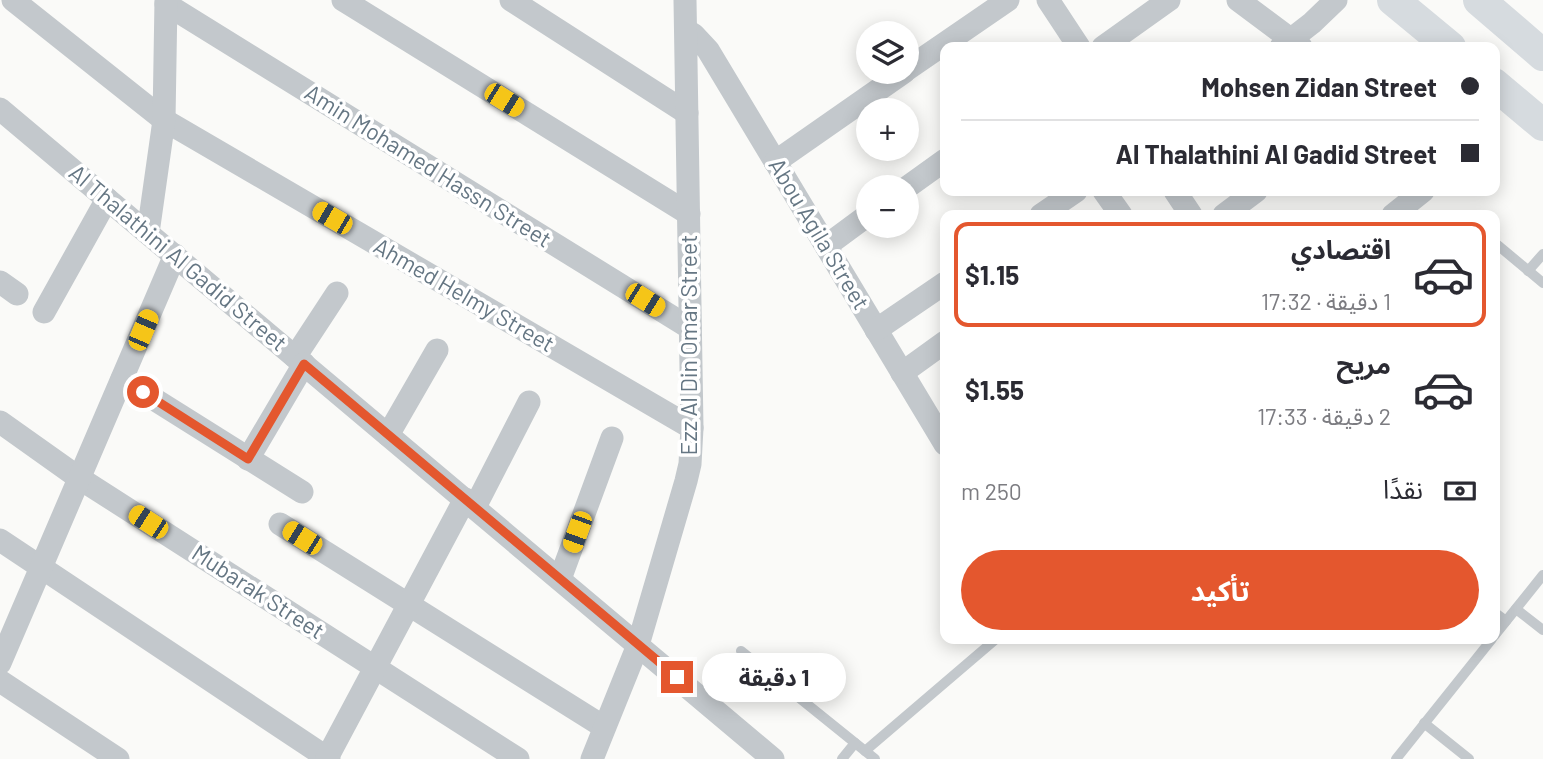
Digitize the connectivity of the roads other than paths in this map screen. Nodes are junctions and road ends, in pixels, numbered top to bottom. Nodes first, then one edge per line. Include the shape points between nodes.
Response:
1 (14, 0) edge
2 (343, 0) edge
3 (512, 0) edge
4 (1008, 0) edge
5 (1048, 0) edge
6 (1169, 0) edge
7 (1238, 0) edge
8 (1336, 0) edge
9 (1393, 0) edge
10 (1479, 0) edge
11 (688, 1) edge
12 (166, 2) edge
13 (686, 30) junction
14 (947, 42) edge
15 (1077, 42) edge
16 (1110, 42) edge
17 (1287, 42) edge
18 (1294, 42) edge
19 (1444, 42) edge
20 (1538, 42) edge
21 (940, 47) edge
22 (919, 61) edge
23 (886, 84) edge
24 (1500, 89) edge
25 (0, 109) edge
26 (687, 113) junction
27 (164, 120) junction
28 (1543, 125) edge
29 (775, 162) junction
30 (940, 164) edge
31 (919, 179) edge
32 (1069, 196) edge
33 (1249, 196) edge
34 (1417, 196) edge
35 (107, 199) junction
36 (1048, 210) edge
37 (1231, 210) edge
38 (1399, 210) edge
39 (689, 214) junction
40 (856, 224) edge
41 (148, 233) junction
42 (826, 246) junction
43 (1500, 247) edge
44 (1543, 254) edge
45 (175, 255) junction
46 (1528, 271) junction
47 (1543, 283) edge
48 (940, 286) edge
49 (337, 293) dead end
50 (44, 312) dead end
51 (690, 328) junction
52 (876, 330) junction
53 (940, 346) edge
54 (437, 350) dead end
55 (299, 360) junction
56 (902, 373) junction
57 (122, 379) junction
58 (529, 402) dead end
59 (0, 422) edge
60 (692, 428) junction
61 (388, 435) junction
62 (940, 436) edge
63 (612, 438) dead end
64 (248, 459) junction
65 (79, 478) junction
66 (302, 492) dead end
67 (470, 503) junction
68 (281, 524) dead end
69 (0, 540) edge
70 (41, 567) junction
71 (1543, 575) edge
72 (560, 579) junction
73 (1532, 588) junction
74 (1543, 596) edge
75 (409, 605) junction
76 (1516, 609) junction
77 (1500, 616) edge
78 (1506, 621) junction
79 (1500, 628) edge
80 (1543, 630) edge
81 (990, 644) edge
82 (1487, 644) edge
83 (638, 645) junction
84 (741, 651) dead end
85 (0, 663) edge
86 (376, 668) junction
87 (0, 681) edge
88 (1424, 723) junction
89 (604, 727) junction
90 (855, 743) junction
91 (865, 751) junction
92 (328, 758) edge
93 (118, 759) edge
94 (519, 759) edge
95 (592, 759) edge
96 (773, 759) edge
97 (842, 759) edge
98 (875, 759) edge
99 (1396, 759) edge
100 (1469, 759) edge

1 - 27 street, Ahmed Helmy Street
2 - 39 street
3 - 26 street
4 - 14 street
5 - 15 street
6 - 16 street
7 - 17 street
8 - 18 street
9 - 19 main road
10 - 20 main road
11 - 13 street, Ezz Al Din Omar Street
12 - 27 street
12 - 51 street, Amin Mohamed Hassn Street
13 - 26 street, Ezz Al Din Omar Street
13 - 29 street, Abou Agila Street via 708,50
21 - 22 street
23 - 29 street
24 - 28 main road
25 - 35 street, Al Thalathini Al Gadid Street
26 - 39 street, Ezz Al Din Omar Street
27 - 41 street
27 - 60 street, Ahmed Helmy Street
29 - 42 street, Abou Agila Street
30 - 31 street
32 - 36 street
33 - 37 street
34 - 38 street
35 - 41 street, Al Thalathini Al Gadid Street
35 - 50 street
39 - 51 street, Ezz Al Din Omar Street
40 - 42 street
41 - 45 street, Al Thalathini Al Gadid Street
42 - 52 street, Abou Agila Street
43 - 46 lane
44 - 46 lane
45 - 55 street, Al Thalathini Al Gadid Street
45 - 57 street
46 - 47 lane
48 - 52 street
49 - 55 street
51 - 60 street, Ezz Al Din Omar Street
52 - 56 street, Abou Agila Street
53 - 56 street
54 - 61 street
55 - 61 street, Al Thalathini Al Gadid Street
55 - 64 street
56 - 62 street, Abou Agila Street
57 - 64 street
57 - 65 street
58 - 67 street
59 - 65 street, Mubarak Street
60 - 83 street, Ezz Al Din Omar Street via 686,481
61 - 67 street, Al Thalathini Al Gadid Street
63 - 72 street
64 - 66 street
65 - 70 street
65 - 86 street, Mubarak Street
67 - 72 street, Al Thalathini Al Gadid Street
67 - 75 street
68 - 75 street
69 - 70 street
70 - 85 street
70 - 92 street
71 - 73 lane
72 - 83 street, Al Thalathini Al Gadid Street
73 - 74 lane
73 - 76 lane
75 - 86 street
75 - 89 street
76 - 78 lane
76 - 80 lane
77 - 78 lane
78 - 79 lane
81 - 91 lane
82 - 88 lane
83 - 89 street, Ezz Al Din Omar Street
83 - 96 street, Al Thalathini Al Gadid Street
84 - 90 lane
86 - 92 street
86 - 94 street, Mubarak Street
87 - 93 street
88 - 99 lane
88 - 100 lane
89 - 95 street, Ezz Al Din Omar Street
90 - 91 lane
90 - 97 lane
91 - 98 lane

